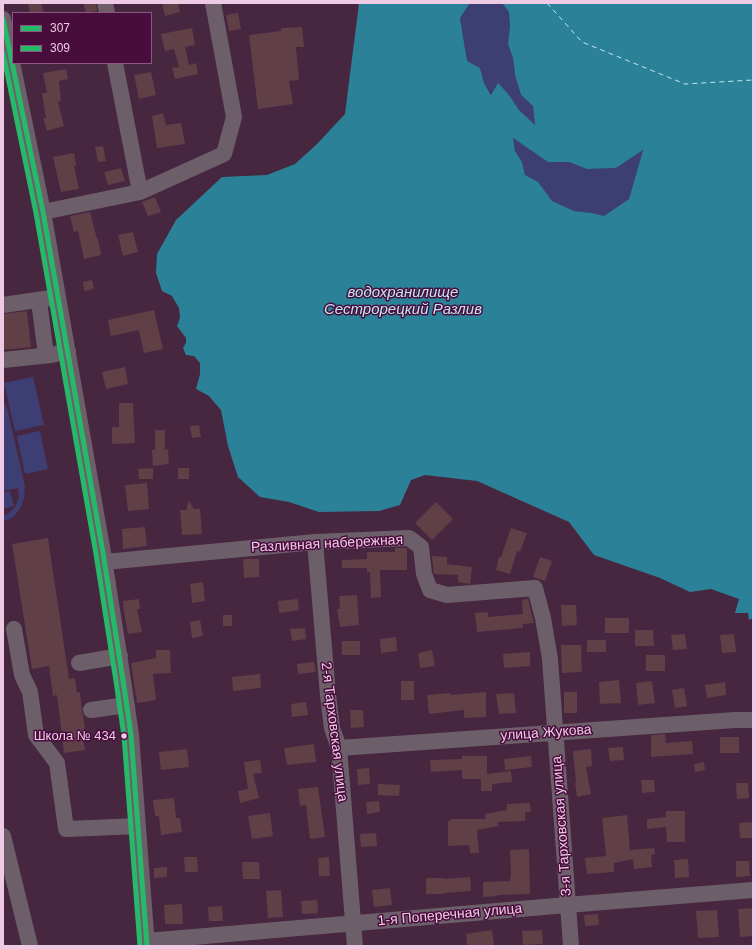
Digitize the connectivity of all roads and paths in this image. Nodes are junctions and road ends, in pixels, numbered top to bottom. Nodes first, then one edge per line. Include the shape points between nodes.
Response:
1 (213, 3) edge
2 (3, 19) edge
3 (12, 62) edge
4 (12, 64) edge
5 (115, 64) edge
6 (140, 192) junction
7 (43, 212) junction
8 (58, 297) junction
9 (39, 301) junction
10 (3, 305) edge
11 (68, 351) junction
12 (46, 355) junction
13 (3, 360) edge
14 (315, 542) junction
15 (105, 562) junction
16 (536, 588) joint
17 (14, 629) dead end
18 (120, 656) junction
19 (79, 663) dead end
20 (127, 705) junction
21 (91, 710) dead end
22 (753, 720) edge
23 (555, 732) junction
24 (339, 748) junction
25 (138, 826) junction
26 (3, 836) edge
27 (753, 890) edge
28 (567, 905) junction
29 (353, 924) junction
30 (147, 944) edge
31 (30, 946) edge
32 (355, 946) edge
33 (571, 946) edge

1 - 6 street via 234,117 224,154
2 - 3 street
4 - 7 street
5 - 6 street
6 - 7 street
7 - 8 street
8 - 9 street
8 - 11 street
9 - 10 street
9 - 12 street
11 - 12 street
11 - 15 street
12 - 13 street
14 - 15 street, Разливная набережная
14 - 16 street, Разливная набережная via 409,538 422,547 424,574 430,590 447,595
14 - 24 street, 2-я Тарховская улица via 328,695 332,728
15 - 18 street
16 - 23 street, 3-я Тарховская улица via 550,659
17 - 25 street via 22,675 30,692 36,734 57,763 66,829
18 - 19 street
18 - 20 street
20 - 21 street
20 - 25 street
22 - 23 street, улица Жукова
23 - 24 street, улица Жукова
23 - 28 street, 3-я Тарховская улица
24 - 29 street, 2-я Тарховская улица
25 - 30 street
26 - 31 street
27 - 28 street, 1-я Поперечная улица
28 - 29 street, 1-я Поперечная улица
28 - 33 street, 3-я Тарховская улица
29 - 30 street, 1-я Поперечная улица
29 - 32 street, 2-я Тарховская улица

